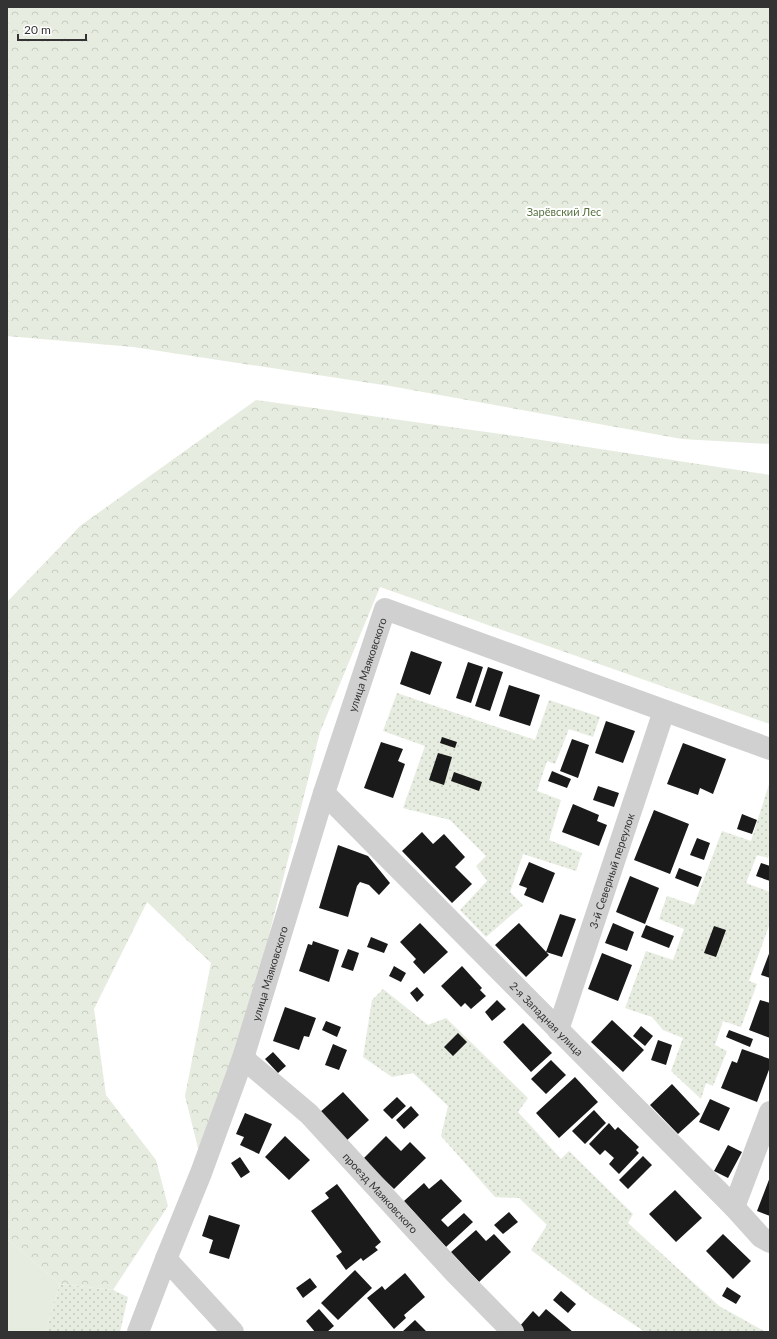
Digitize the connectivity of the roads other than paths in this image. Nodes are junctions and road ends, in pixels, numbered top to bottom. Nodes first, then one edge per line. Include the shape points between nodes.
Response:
1 (664, 711) junction
2 (770, 749) edge
3 (324, 793) junction
4 (558, 1030) junction
5 (243, 1058) junction
6 (770, 1112) edge
7 (734, 1207) junction
8 (770, 1242) edge
9 (166, 1259) junction
10 (138, 1332) edge
11 (233, 1332) edge
12 (513, 1332) edge

1 - 2 street
1 - 3 street, улица Маяковского via 385,609
1 - 4 street, 3-й Северный переулок
3 - 4 street, 2-я Западная улица
3 - 5 street, улица Маяковского
4 - 7 street, 2-я Западная улица
5 - 9 street, улица Маяковского
5 - 12 street, проезд Маяковского via 309,1114
6 - 7 street
7 - 8 street, 2-я Западная улица
9 - 10 street, улица Маяковского
9 - 11 street

